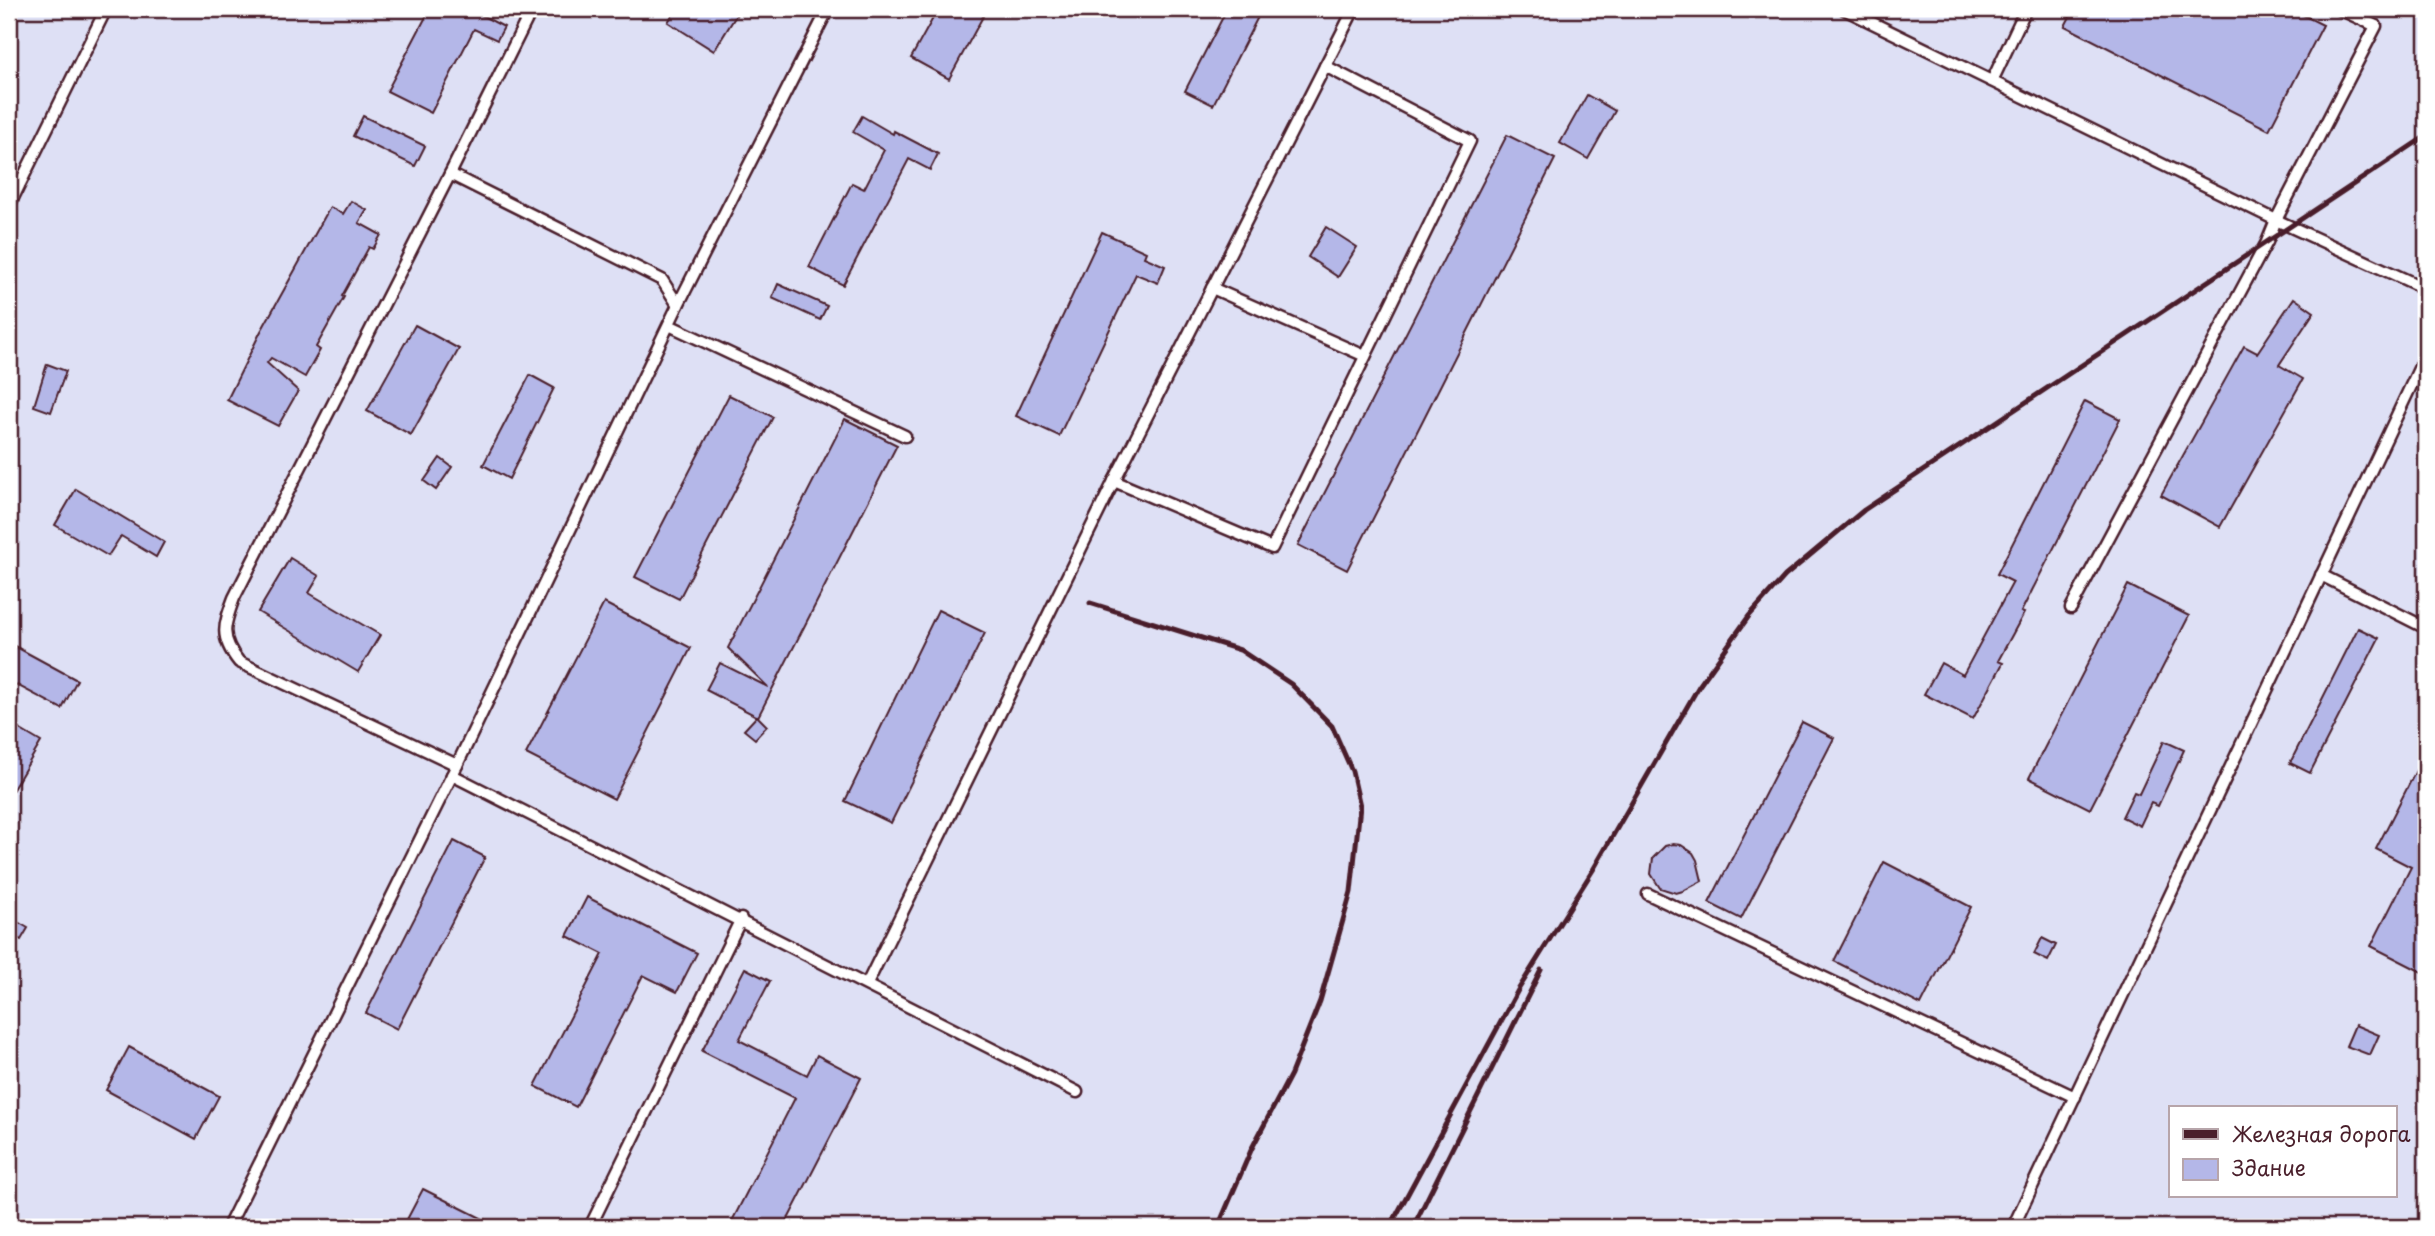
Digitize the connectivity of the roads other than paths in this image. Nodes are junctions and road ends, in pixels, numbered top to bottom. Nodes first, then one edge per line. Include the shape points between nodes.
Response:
1 (106, 9) edge
2 (532, 9) edge
3 (828, 9) edge
4 (1354, 9) edge
5 (1844, 9) edge
6 (2026, 9) edge
7 (2339, 9) edge
8 (1325, 66) junction
9 (1992, 81) junction
10 (450, 174) junction
11 (9, 206) edge
12 (2276, 220) junction
13 (1213, 288) junction
14 (2426, 289) edge
15 (678, 305) junction
16 (669, 325) junction
17 (2426, 354) edge
18 (1365, 356) junction
19 (905, 436) dead end
20 (1114, 481) junction
21 (2322, 575) junction
22 (2071, 608) dead end
23 (2426, 628) edge
24 (457, 765) junction
25 (452, 775) junction
26 (1648, 894) dead end
27 (741, 919) junction
28 (867, 984) junction
29 (1077, 1091) dead end
30 (2075, 1097) junction
31 (228, 1227) edge
32 (590, 1227) edge
33 (2013, 1227) edge

1 - 11 lane
2 - 10 lane
3 - 15 lane
4 - 8 lane
5 - 9 lane
6 - 9 lane
7 - 12 lane via 2376,26
8 - 13 lane
8 - 18 lane via 1470,141
9 - 12 lane
10 - 15 lane via 662,280
10 - 24 lane via 234,598 223,628 228,649 239,663
12 - 14 lane
12 - 22 lane
13 - 18 lane
13 - 20 lane
15 - 16 lane
16 - 19 lane
16 - 24 lane
17 - 21 lane
18 - 20 lane via 1272,548
20 - 28 lane
21 - 23 lane
21 - 30 lane
24 - 25 lane
25 - 27 lane
25 - 31 lane
26 - 30 lane
27 - 28 lane
27 - 32 lane
28 - 29 lane
30 - 33 lane

